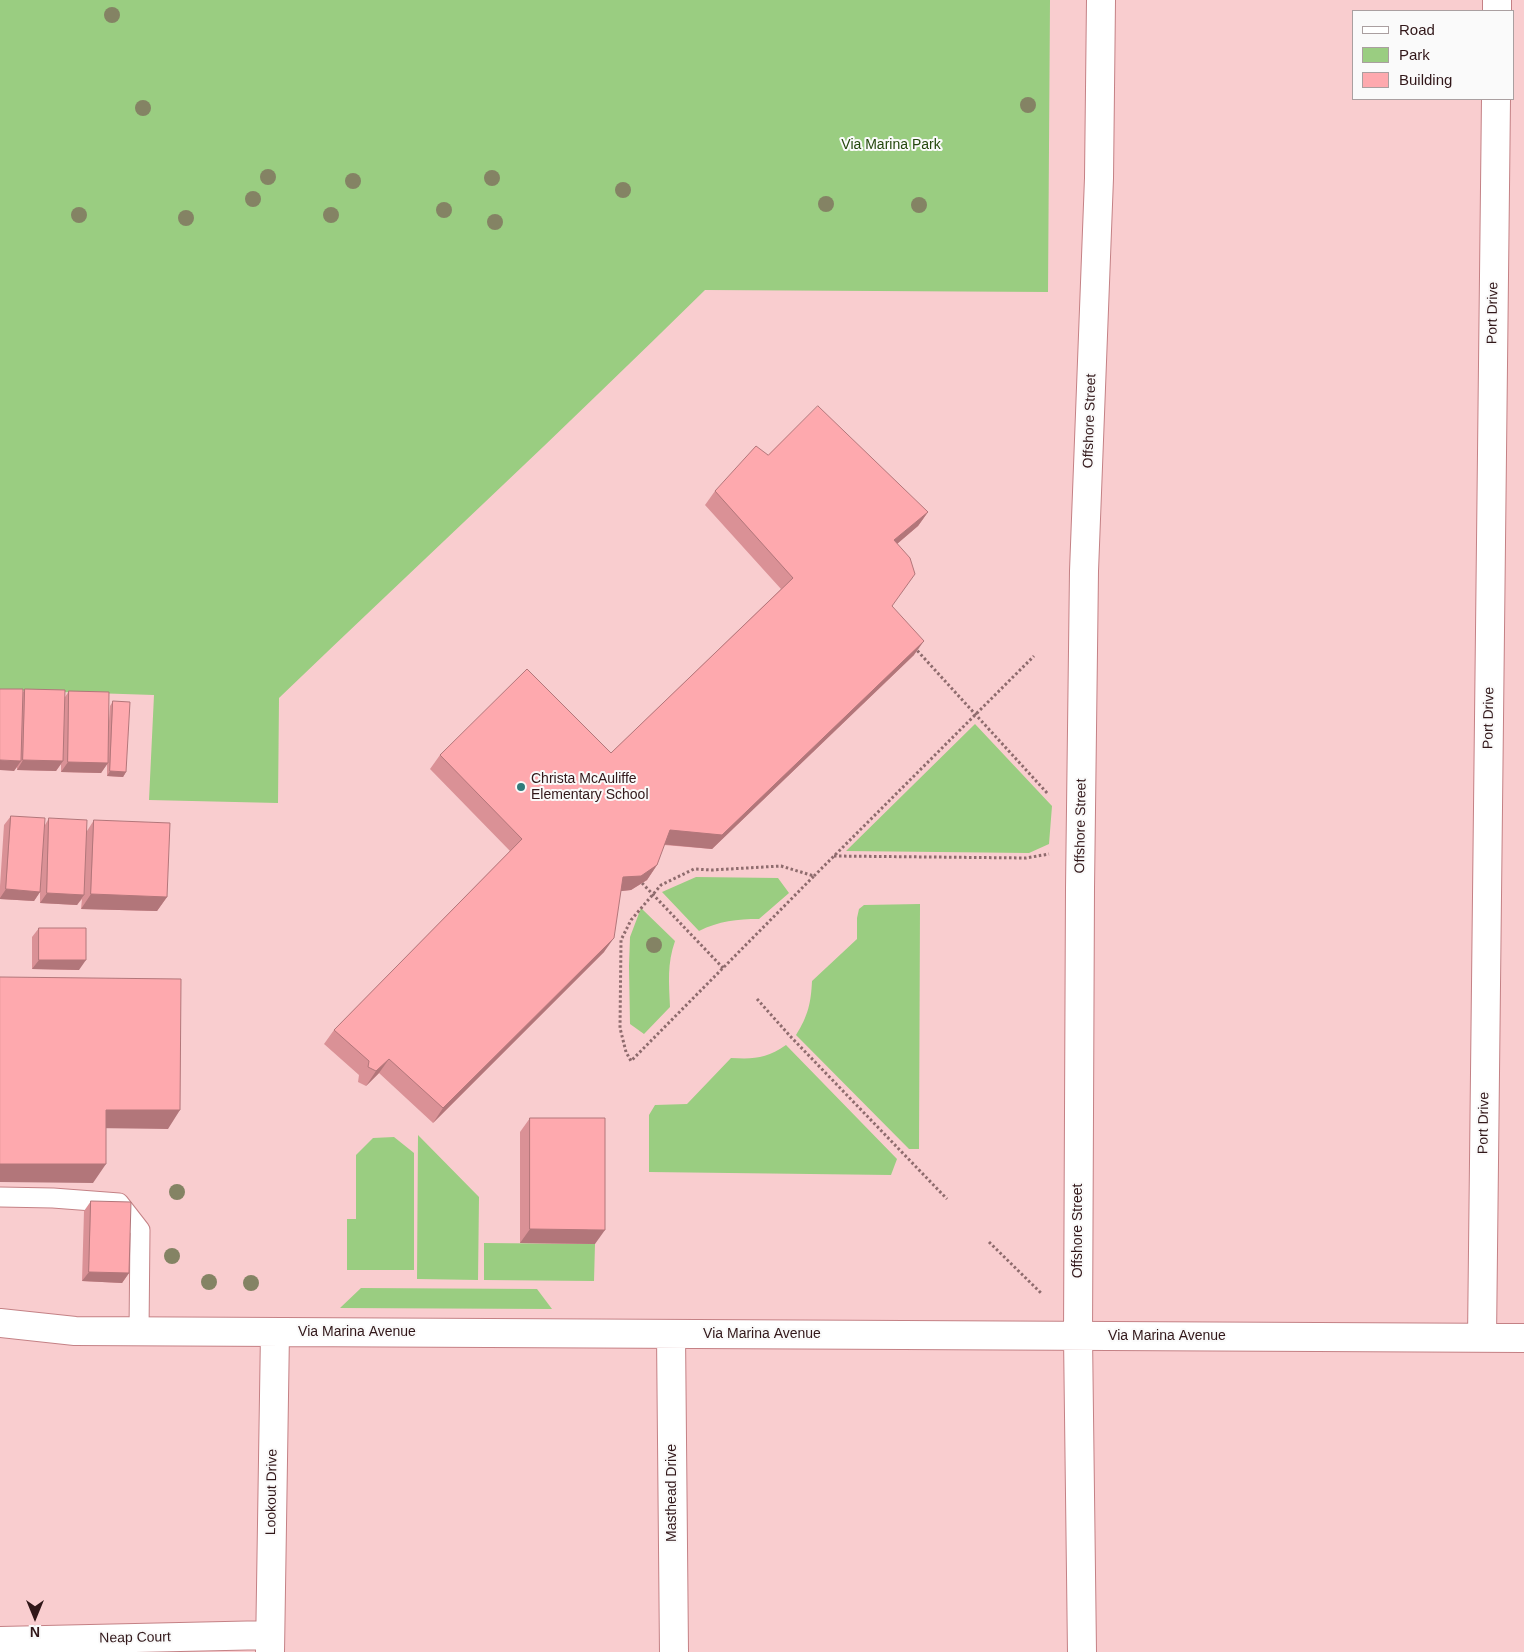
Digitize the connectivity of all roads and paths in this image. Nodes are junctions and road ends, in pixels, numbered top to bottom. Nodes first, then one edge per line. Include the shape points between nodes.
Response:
1 (1101, 0) edge
2 (1496, 100) edge
3 (910, 643) edge
4 (1034, 656) dead end
5 (976, 714) junction
6 (1049, 795) dead end
7 (1054, 849) dead end
8 (834, 856) junction
9 (814, 876) junction
10 (642, 883) edge
11 (652, 894) junction
12 (724, 969) junction
13 (757, 1000) dead end
14 (0, 1196) edge
15 (948, 1199) dead end
16 (989, 1242) dead end
17 (1042, 1294) dead end
18 (0, 1323) edge
19 (139, 1332) junction
20 (275, 1332) junction
21 (671, 1334) junction
22 (1078, 1336) junction
23 (1482, 1338) junction
24 (1524, 1338) edge
25 (0, 1641) edge
26 (270, 1644) edge
27 (674, 1652) edge
28 (1082, 1652) edge

1 - 22 street, Offshore Street via 1099,178 1084,571
2 - 23 street, Port Drive
3 - 5 path
4 - 5 path
5 - 6 path
5 - 8 path
7 - 8 path via 1048,854 1026,858
8 - 9 path
9 - 11 path via 781,866 694,869 661,885
9 - 12 path
10 - 11 path
11 - 12 path
11 - 12 path via 631,920 621,940 620,1028 631,1061
13 - 15 path
14 - 19 lane via 119,1203 140,1230
16 - 17 path
18 - 19 street, Via Marina Avenue via 74,1331
19 - 20 street, Via Marina Avenue
20 - 21 street, Via Marina Avenue
20 - 26 street, Lookout Drive
21 - 22 street, Via Marina Avenue
21 - 27 street, Masthead Drive
22 - 23 street, Via Marina Avenue
22 - 28 street, Offshore Street
23 - 24 street, Via Marina Avenue
25 - 26 street, Neap Court

